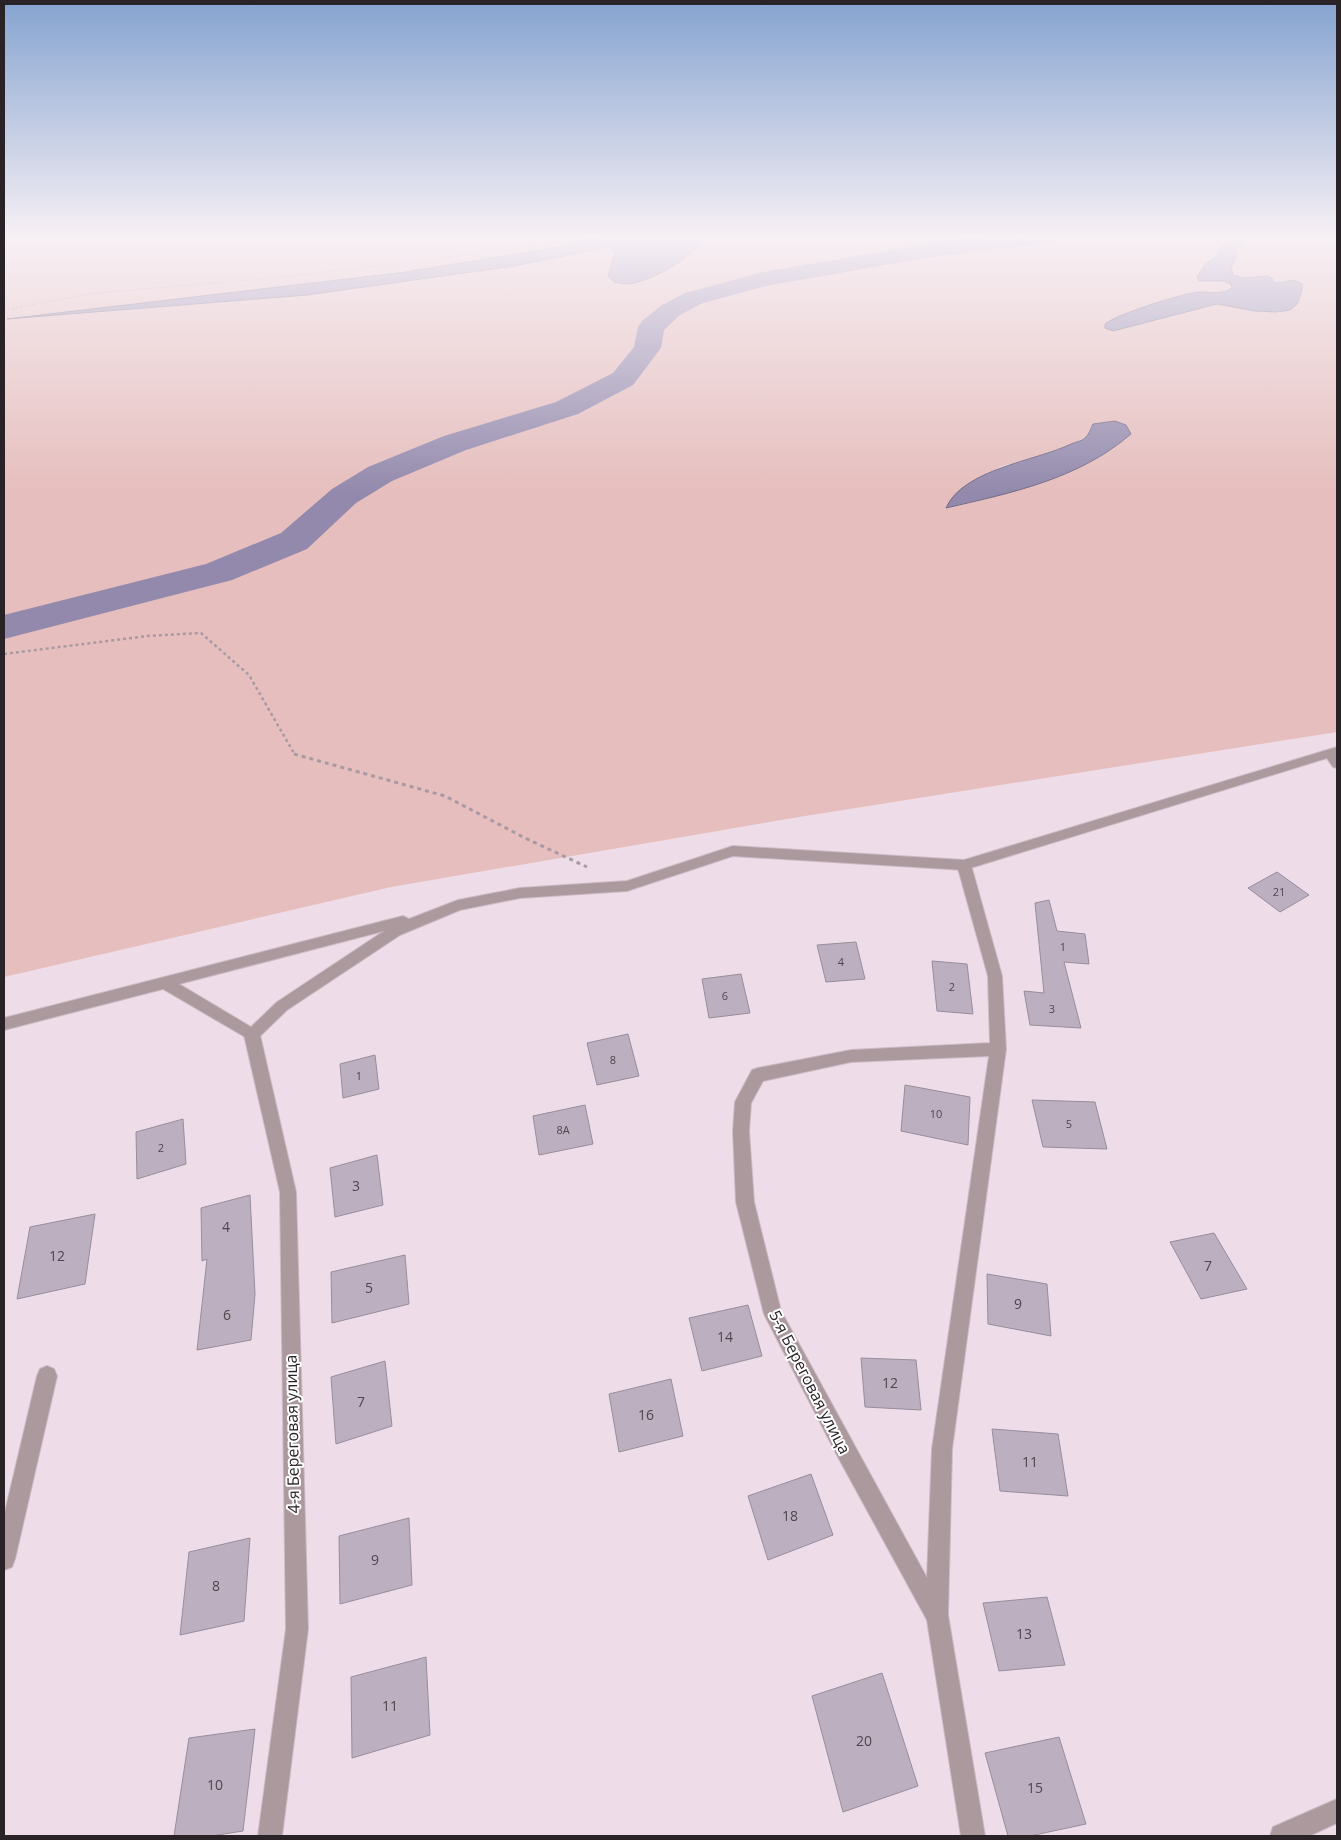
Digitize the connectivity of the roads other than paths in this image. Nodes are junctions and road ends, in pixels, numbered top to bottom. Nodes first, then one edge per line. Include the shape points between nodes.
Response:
1 (1335, 756) edge
2 (964, 865) junction
3 (443, 911) junction
4 (163, 982) junction
5 (4, 1024) edge
6 (252, 1035) junction
7 (998, 1048) junction
8 (47, 1376) dead end
9 (4, 1559) edge
10 (936, 1615) junction
11 (1337, 1811) edge
12 (270, 1836) edge
13 (973, 1836) edge
14 (1282, 1836) edge

1 - 2 street
2 - 3 street via 733,851 627,886 520,893
2 - 7 street, 5-я Береговая улица via 995,976
3 - 4 street
3 - 6 street via 395,931 282,1006
4 - 5 street
4 - 6 street
6 - 12 street, 4-я Береговая улица via 288,1192 297,1629
7 - 10 street, 5-я Береговая улица via 942,1449
7 - 10 street, 5-я Береговая улица via 851,1056 758,1074 743,1102 741,1131 745,1202 773,1314
8 - 9 street
10 - 13 street, 5-я Береговая улица
11 - 14 street

